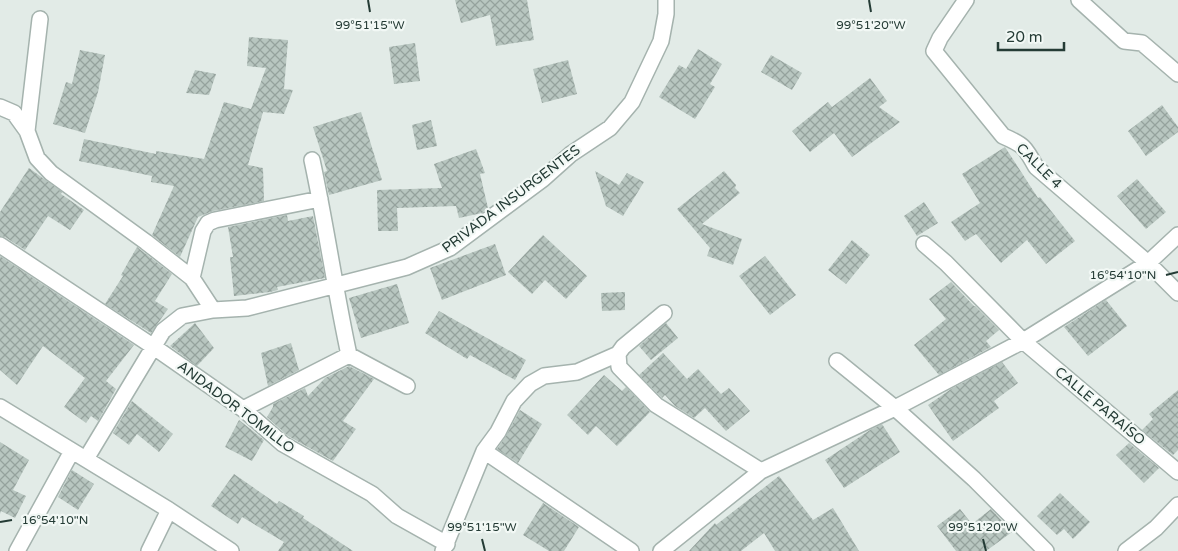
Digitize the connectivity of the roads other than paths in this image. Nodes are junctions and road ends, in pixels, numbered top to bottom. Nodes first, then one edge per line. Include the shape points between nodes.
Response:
1 (666, 0) edge
2 (966, 0) edge
3 (1079, 0) edge
4 (40, 19) dead end
5 (1178, 74) edge
6 (0, 106) edge
7 (28, 131) junction
8 (312, 160) dead end
9 (320, 199) junction
10 (1178, 235) edge
11 (924, 244) dead end
12 (0, 245) edge
13 (1148, 263) junction
14 (192, 278) junction
15 (334, 285) junction
16 (1178, 292) edge
17 (212, 310) junction
18 (664, 313) dead end
19 (1022, 341) junction
20 (154, 347) junction
21 (618, 354) junction
22 (349, 355) junction
23 (837, 361) dead end
24 (407, 386) dead end
25 (0, 406) edge
26 (895, 408) junction
27 (243, 409) junction
28 (72, 451) junction
29 (484, 451) junction
30 (86, 459) junction
31 (761, 470) junction
32 (1178, 472) edge
33 (1178, 505) edge
34 (170, 510) junction
35 (445, 547) edge
36 (17, 551) edge
37 (149, 551) edge
38 (231, 551) edge
39 (632, 551) edge
40 (661, 551) edge
41 (1046, 551) edge
42 (1126, 551) edge

1 - 15 street, PRIVADA INSURGENTES via 661,41 632,102 610,128 571,154 543,179 450,248 407,267
2 - 13 street, CALLE 4 via 934,51 1003,136 1025,148 1036,167
3 - 5 street via 1124,41 1142,42
4 - 7 street
6 - 7 street via 14,113
7 - 14 street via 37,158 51,173
8 - 9 street
9 - 14 street via 208,223 203,231
9 - 15 street
10 - 13 street
11 - 19 street, CALLE PARAÍSO
12 - 20 street, ANDADOR TOMILLO
13 - 16 street, CALLE 4
13 - 19 street
14 - 17 street
15 - 17 street, PRIVADA INSURGENTES via 247,308
15 - 22 street
17 - 20 street, PRIVADA INSURGENTES via 182,316 163,331
18 - 21 street
19 - 26 street
19 - 32 street, CALLE PARAÍSO
20 - 27 street, ANDADOR TOMILLO
20 - 30 street, PRIVADA INSURGENTES
21 - 29 street via 577,372 544,376 530,384 514,401
21 - 31 street via 618,367 656,405
22 - 24 street
22 - 27 street
23 - 26 street
25 - 28 street
26 - 31 street
26 - 41 street via 974,479
27 - 35 street, ANDADOR TOMILLO via 282,444 372,494 397,516
28 - 30 street
28 - 36 street
29 - 35 street
29 - 39 street
30 - 34 street
31 - 40 street
33 - 42 street via 1156,528
34 - 37 street
34 - 38 street

